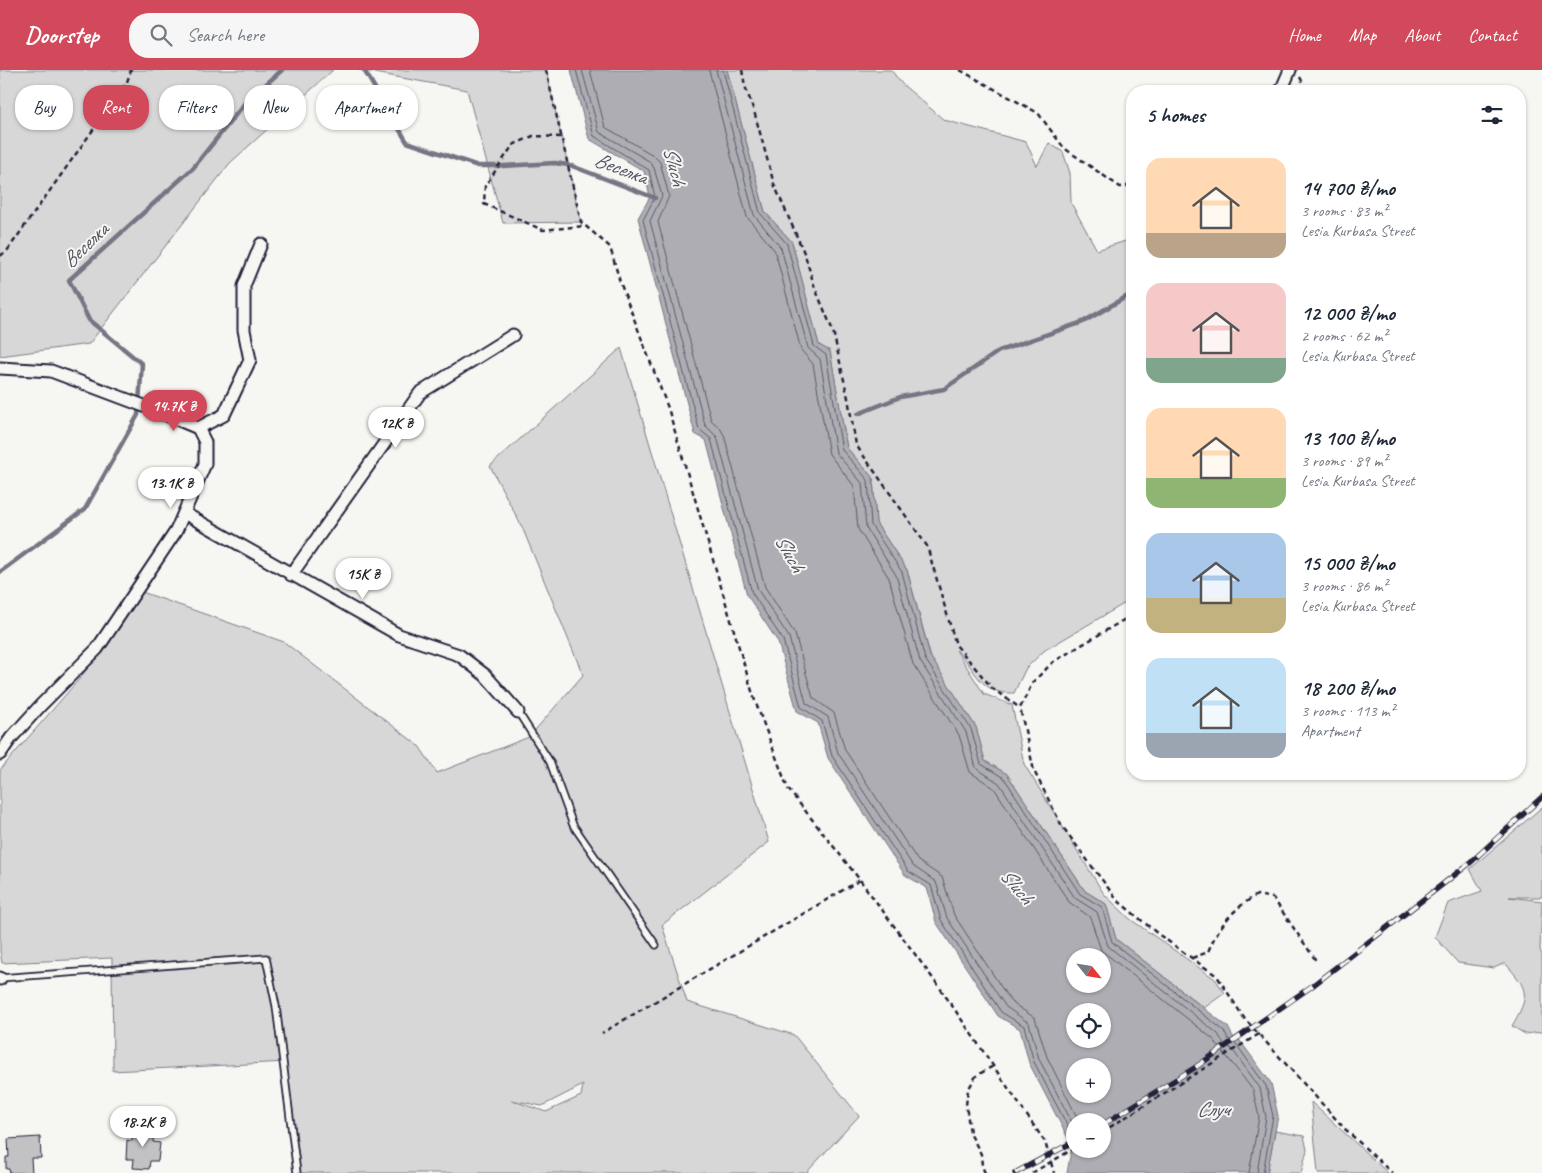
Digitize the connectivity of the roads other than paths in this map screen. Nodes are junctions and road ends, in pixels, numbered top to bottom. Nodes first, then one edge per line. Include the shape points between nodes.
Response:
1 (1290, 70) edge
2 (1284, 85) edge
3 (261, 244) dead end
4 (512, 335) dead end
5 (0, 368) edge
6 (198, 428) junction
7 (184, 513) junction
8 (291, 575) junction
9 (518, 712) joint
10 (0, 754) edge
11 (656, 945) dead end
12 (0, 978) edge
13 (297, 1173) edge

1 - 2 street
3 - 6 street via 244,286 244,330 250,360 224,415
4 - 8 street via 420,393
5 - 6 street via 51,371
6 - 7 street via 205,442 205,464
7 - 8 street
7 - 10 street via 176,531 97,649 41,705
8 - 9 street via 399,635 459,655 485,675
9 - 11 lane via 550,762 573,825
12 - 13 lane via 266,958 276,1006

